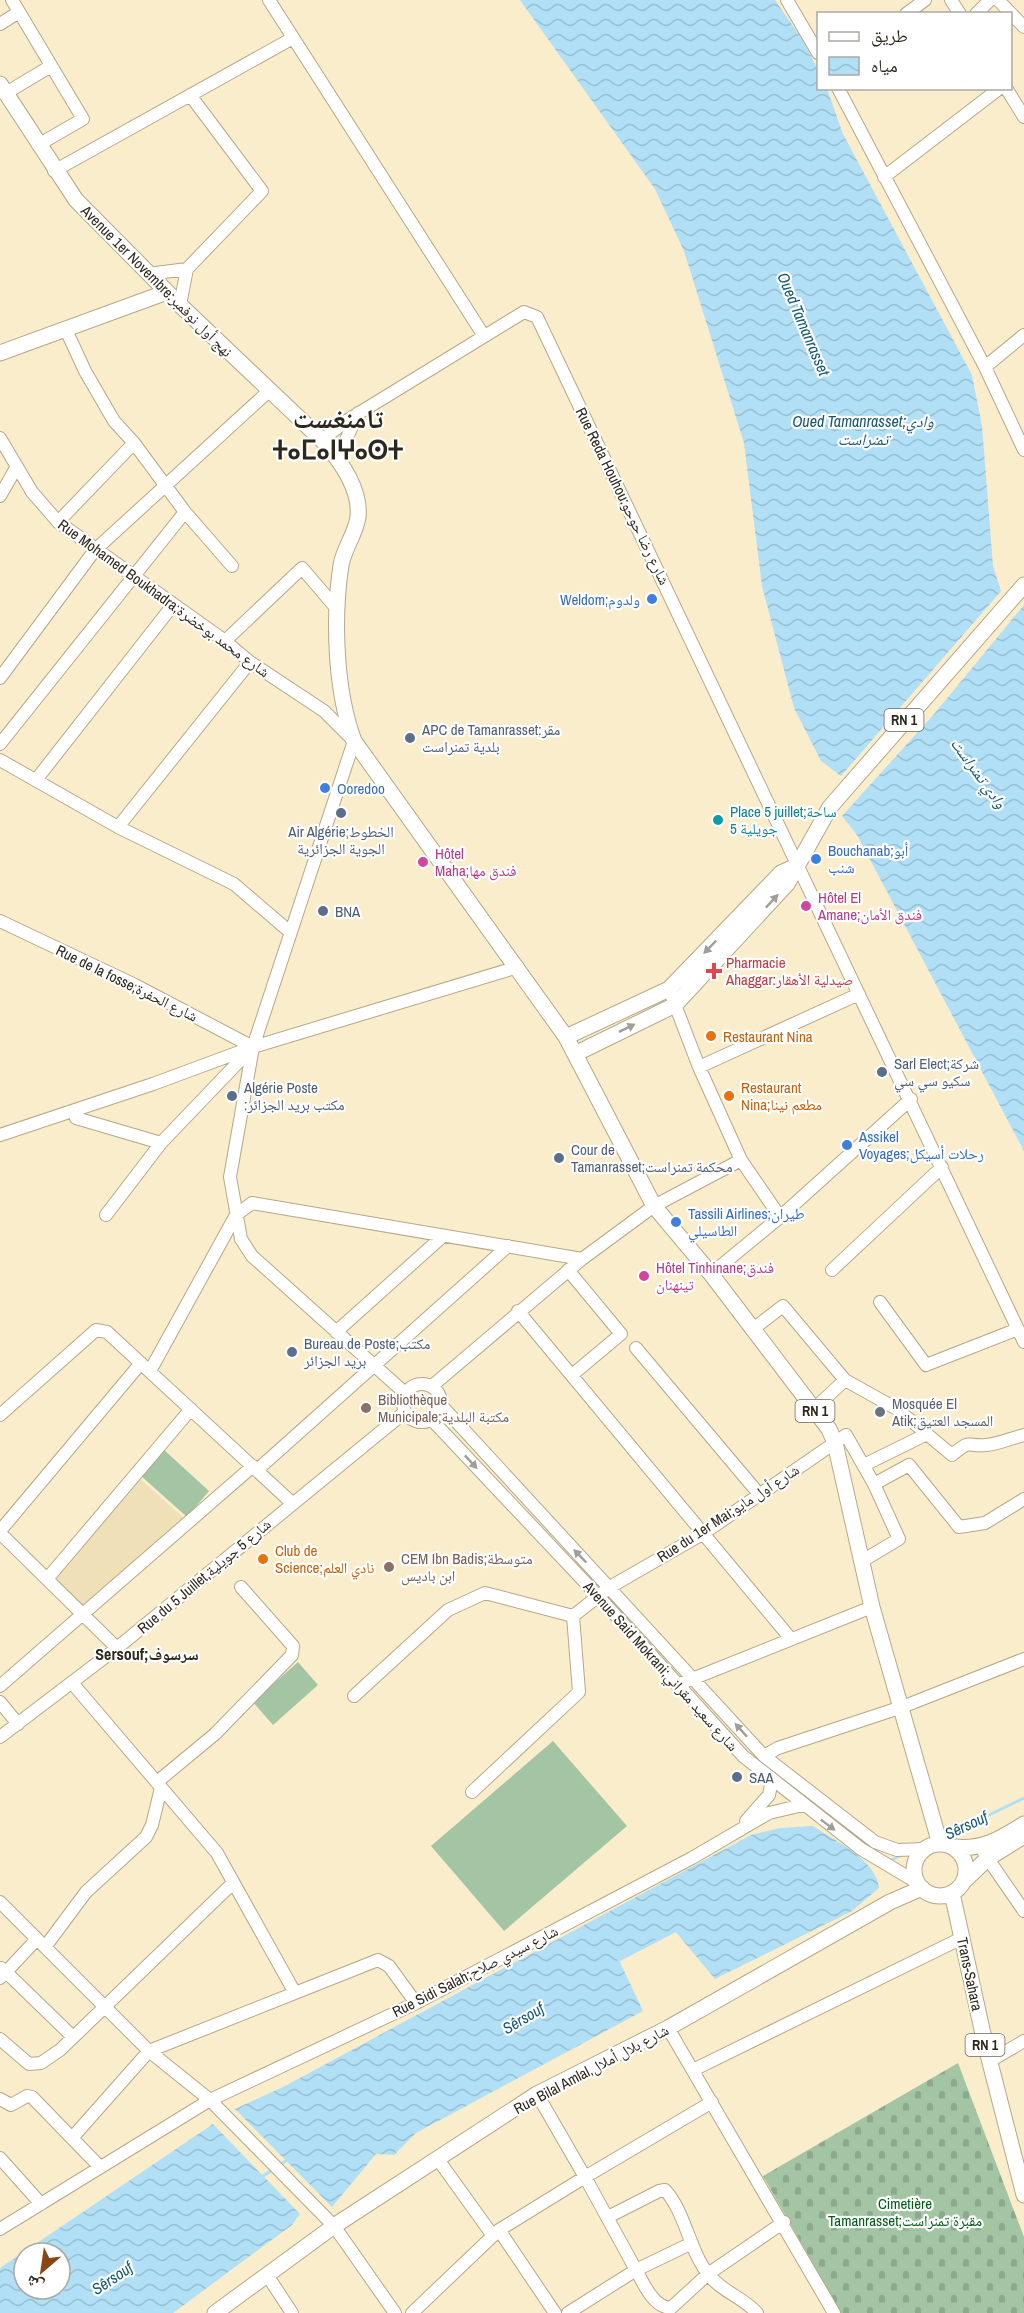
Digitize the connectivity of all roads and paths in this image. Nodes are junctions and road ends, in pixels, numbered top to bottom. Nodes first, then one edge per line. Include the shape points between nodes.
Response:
1 (12, 0) edge
2 (269, 0) edge
3 (787, 0) edge
4 (925, 0) edge
5 (990, 0) edge
6 (998, 0) edge
7 (19, 12) junction
8 (909, 12) edge
9 (978, 12) edge
10 (1010, 12) edge
11 (1012, 15) edge
12 (0, 24) edge
13 (1024, 27) edge
14 (293, 38) junction
15 (817, 50) edge
16 (51, 66) junction
17 (3, 89) edge
18 (839, 90) edge
19 (997, 90) edge
20 (1007, 90) edge
21 (190, 95) junction
22 (1023, 114) edge
23 (38, 145) junction
24 (54, 171) junction
25 (884, 177) junction
26 (187, 269) junction
27 (148, 274) junction
28 (167, 292) junction
29 (180, 305) junction
30 (66, 330) junction
31 (1024, 335) edge
32 (484, 336) junction
33 (0, 353) edge
34 (984, 367) junction
35 (270, 390) junction
36 (358, 413) junction
37 (0, 438) edge
38 (322, 440) junction
39 (134, 443) junction
40 (1024, 450) edge
41 (338, 458) junction
42 (16, 468) junction
43 (165, 484) junction
44 (0, 496) edge
45 (185, 512) junction
46 (58, 522) junction
47 (95, 550) junction
48 (232, 566) dead end
49 (134, 577) junction
50 (1024, 585) edge
51 (172, 605) junction
52 (337, 609) junction
53 (225, 641) junction
54 (250, 662) junction
55 (0, 678) edge
56 (341, 691) junction
57 (324, 711) junction
58 (354, 741) junction
59 (0, 744) edge
60 (0, 760) edge
61 (36, 780) junction
62 (118, 827) junction
63 (798, 864) junction
64 (0, 921) edge
65 (290, 932) junction
66 (518, 967) junction
67 (669, 989) junction
68 (858, 994) junction
69 (675, 1005) junction
70 (566, 1037) junction
71 (253, 1047) junction
72 (575, 1054) junction
73 (699, 1067) junction
74 (910, 1100) junction
75 (75, 1110) junction
76 (0, 1135) edge
77 (161, 1143) junction
78 (741, 1160) junction
79 (942, 1167) junction
80 (654, 1206) junction
81 (106, 1215) dead end
82 (236, 1215) junction
83 (780, 1217) junction
84 (442, 1236) junction
85 (508, 1246) junction
86 (582, 1258) junction
87 (568, 1270) junction
88 (832, 1270) dead end
89 (711, 1274) junction
90 (880, 1302) dead end
91 (518, 1311) junction
92 (753, 1329) junction
93 (1018, 1329) junction
94 (336, 1332) junction
95 (1024, 1342) edge
96 (636, 1348) dead end
97 (146, 1367) junction
98 (375, 1367) junction
99 (572, 1375) junction
100 (845, 1380) junction
101 (432, 1386) junction
102 (405, 1393) junction
103 (441, 1406) junction
104 (191, 1409) junction
105 (814, 1409) junction
106 (405, 1412) junction
107 (0, 1415) edge
108 (431, 1419) junction
109 (927, 1434) junction
110 (1024, 1435) edge
111 (835, 1443) junction
112 (864, 1465) junction
113 (255, 1468) junction
114 (874, 1484) junction
115 (759, 1494) junction
116 (1024, 1499) edge
117 (292, 1503) junction
118 (0, 1532) edge
119 (704, 1533) junction
120 (861, 1561) junction
121 (47, 1579) junction
122 (242, 1587) dead end
123 (610, 1587) junction
124 (598, 1596) junction
125 (872, 1607) junction
126 (82, 1614) junction
127 (573, 1616) junction
128 (791, 1639) junction
129 (117, 1648) junction
130 (1024, 1659) edge
131 (694, 1678) junction
132 (73, 1684) junction
133 (677, 1685) junction
134 (0, 1686) edge
135 (354, 1696) dead end
136 (0, 1702) edge
137 (902, 1707) junction
138 (18, 1724) junction
139 (0, 1737) edge
140 (764, 1756) junction
141 (772, 1780) junction
142 (159, 1785) junction
143 (472, 1792) dead end
144 (803, 1805) junction
145 (1024, 1824) edge
146 (734, 1833) junction
147 (1024, 1836) edge
148 (947, 1845) junction
149 (925, 1849) junction
150 (984, 1853) junction
151 (233, 1882) junction
152 (963, 1882) junction
153 (920, 1885) junction
154 (952, 1893) junction
155 (0, 1902) edge
156 (1024, 1911) edge
157 (962, 1938) junction
158 (41, 1943) junction
159 (2, 1972) edge
160 (295, 1993) junction
161 (416, 2003) junction
162 (103, 2006) junction
163 (668, 2028) junction
164 (73, 2037) junction
165 (0, 2039) edge
166 (1024, 2041) edge
167 (149, 2051) junction
168 (990, 2061) junction
169 (693, 2070) junction
170 (537, 2094) junction
171 (0, 2099) edge
172 (210, 2100) junction
173 (712, 2102) junction
174 (72, 2138) junction
175 (0, 2158) edge
176 (437, 2158) junction
177 (1020, 2160) edge
178 (100, 2167) junction
179 (585, 2177) junction
180 (1024, 2195) edge
181 (41, 2204) junction
182 (608, 2217) junction
183 (784, 2222) junction
184 (334, 2226) junction
185 (0, 2229) edge
186 (496, 2233) junction
187 (692, 2243) junction
188 (636, 2270) junction
189 (708, 2274) junction
190 (267, 2276) junction
191 (669, 2310) edge
192 (214, 2313) edge
193 (292, 2313) edge
194 (395, 2313) edge
195 (412, 2313) edge
196 (555, 2313) edge
197 (568, 2313) edge
198 (757, 2313) edge
199 (834, 2313) edge

1 - 7 street
2 - 14 street
3 - 15 street
4 - 8 street
5 - 9 street
6 - 10 street
7 - 12 street
7 - 16 street
11 - 13 street
14 - 21 street
14 - 32 street
16 - 17 street
16 - 23 street via 83,119
17 - 23 main road, Avenue 1er Novembre;نهج أول نوفمبر
18 - 25 street
19 - 25 street
20 - 22 street
21 - 24 street
21 - 26 street via 261,191
23 - 24 main road, Avenue 1er Novembre;نهج أول نوفمبر
24 - 27 main road, Avenue 1er Novembre;نهج أول نوفمبر via 76,200
25 - 34 street
26 - 27 street
26 - 29 street
27 - 28 main road, Avenue 1er Novembre;نهج أول نوفمبر
28 - 29 main road, Avenue 1er Novembre;نهج أول نوفمبر
28 - 30 main road
29 - 35 main road, Avenue 1er Novembre;نهج أول نوفمبر
30 - 33 main road
30 - 39 street via 114,421
31 - 34 street
32 - 36 street, Rue Reda Houhou;شارع رضا حوحو
32 - 63 street, Rue Reda Houhou;شارع رضا حوحو via 524,312 537,317
34 - 40 street
35 - 38 main road, Avenue 1er Novembre;نهج أول نوفمبر
35 - 43 street
36 - 38 street, Rue Reda Houhou;شارع رضا حوحو
36 - 41 street
37 - 42 street, Rue Mohamed Boukhadra;شارع محمد بوخضرة
38 - 41 main road, Avenue 1er Novembre;نهج أول نوفمبر
39 - 43 street
39 - 46 street
41 - 52 main road, Avenue 1er Novembre;نهج أول نوفمبر via 355,495 358,518 342,562
42 - 44 street
42 - 46 street, Rue Mohamed Boukhadra;شارع محمد بوخضرة
43 - 45 street
43 - 47 street
45 - 48 street
45 - 49 street
46 - 47 street, Rue Mohamed Boukhadra;شارع محمد بوخضرة
47 - 49 street, Rue Mohamed Boukhadra;شارع محمد بوخضرة
47 - 55 street
49 - 51 street, Rue Mohamed Boukhadra;شارع محمد بوخضرة
49 - 59 street
50 - 63 main road, RN 1 via 830,807
51 - 53 street, Rue Mohamed Boukhadra;شارع محمد بوخضرة
51 - 61 street
52 - 53 street via 302,568
52 - 56 main road, Avenue 1er Novembre;نهج أول نوفمبر
53 - 54 street, Rue Mohamed Boukhadra;شارع محمد بوخضرة
54 - 57 street, Rue Mohamed Boukhadra;شارع محمد بوخضرة
54 - 62 street
56 - 57 street via 335,703
56 - 58 main road, Avenue 1er Novembre;نهج أول نوفمبر
57 - 58 street, Rue Mohamed Boukhadra;شارع محمد بوخضرة
58 - 65 street
58 - 66 main road, Avenue 1er Novembre;نهج أول نوفمبر
60 - 61 street
61 - 62 street
62 - 65 street via 234,884
63 -> 67 main road, RN 1 via 781,873
63 - 68 street
69 -> 63 main road, RN 1 via 787,885
64 - 71 street, Rue de la fosse;شارع الحفرة
65 - 71 street
66 - 70 main road, Avenue 1er Novembre;نهج أول نوفمبر
66 - 71 street
67 - 69 street
67 - 70 main road, RN 1
68 - 73 street
68 - 74 street
72 -> 69 main road, RN 1
69 - 73 street
70 - 72 main road, RN 1
71 - 75 street
71 - 77 street
71 - 82 street via 230,1177
72 - 80 main road, RN 1
73 - 78 street
74 - 79 street
74 - 83 street
75 - 76 street
75 - 77 street via 76,1118
77 - 81 street
78 - 80 street
78 - 83 street
79 - 88 street
79 - 93 street
80 - 86 street
80 - 89 main road, RN 1
82 - 84 street via 252,1203
82 - 94 street via 242,1239 252,1256
82 - 97 street
83 - 89 street
84 - 85 street
84 - 94 street
85 - 86 street
85 - 98 street
86 - 87 street
87 - 91 street
87 - 99 street via 621,1334
89 - 92 main road, RN 1
90 - 93 street via 926,1365
91 - 99 street
91 - 101 street
92 - 100 street via 783,1306
92 - 105 main road, RN 1
93 - 95 street
94 - 98 street
96 - 115 street
97 - 104 street
97 - 107 street via 107,1332 96,1330
97 - 118 street
98 - 102 street
98 - 113 street
99 - 119 street
100 - 105 street
100 - 109 street via 897,1409
101 - 102 street via 415,1385
101 - 103 street
102 - 106 street
103 - 108 street
123 -> 103 street, Avenue Said Mokrani;شارع سعيد مقراني
104 - 113 street
104 - 121 street
105 - 111 main road, RN 1
106 - 108 street via 414,1420
106 - 117 street, Rue du 5 Juillet,شارع 5 جويلية
108 -> 124 street, Avenue Said Mokrani;شارع سعيد مقراني
109 - 110 street via 952,1455 964,1444 975,1442 985,1446
109 - 112 street
111 - 112 street via 846,1435
111 - 115 street, Rue du 1er Mai;شارع أول مايو
111 - 120 main road, RN 1
112 - 114 street
113 - 117 street
113 - 126 street
114 - 116 street via 909,1465 958,1527 985,1523
114 - 120 street via 899,1539
115 - 119 street, Rue du 1er Mai;شارع أول مايو
117 - 129 street, Rue du 5 Juillet,شارع 5 جويلية
118 - 121 street
119 - 123 street, Rue du 1er Mai;شارع أول مايو
119 - 128 street
120 - 125 main road, RN 1
121 - 126 street
122 - 142 street via 293,1646 292,1655
123 - 124 street, Rue du 1er Mai;شارع أول مايو
123 - 131 street, Avenue Said Mokrani;شارع سعيد مقراني
124 - 127 street, Rue du 1er Mai;شارع أول مايو
124 - 133 street, Avenue Said Mokrani;شارع سعيد مقراني
125 - 128 street
125 - 137 main road, RN 1
126 - 129 street
126 - 134 street
127 - 135 street via 485,1593 448,1610
127 - 143 street via 579,1692
128 - 131 street
129 - 132 street, Rue du 5 Juillet,شارع 5 جويلية
130 - 137 street
131 - 133 street
140 -> 131 street, Avenue Said Mokrani;شارع سعيد مقراني
132 - 138 street, Rue du 5 Juillet,شارع 5 جويلية
132 - 142 street
133 - 141 street, Avenue Said Mokrani;شارع سعيد مقراني via 743,1756
136 - 138 street
137 - 140 street
137 - 148 main road, RN 1
138 - 139 street, Rue du 5 Juillet,شارع 5 جويلية
140 - 149 street, Avenue Said Mokrani;شارع سعيد مقراني via 875,1842 897,1850
141 - 144 street, Avenue Said Mokrani;شارع سعيد مقراني
141 - 146 street, Rue Sidi Salah;شارع سيدي صلاح via 770,1795
142 - 151 street via 217,1852
142 - 158 street via 146,1837 86,1892
144 - 146 street, Rue Sidi Salah;شارع سيدي صلاح via 769,1813
144 -> 153 street, Avenue Said Mokrani;شارع سعيد مقراني via 866,1853
145 - 150 main road
146 - 161 street, Rue Sidi Salah;شارع سيدي صلاح
147 - 150 main road
148 - 149 main road
148 - 150 main road
148 - 152 main road via 964,1858
149 - 153 main road via 915,1862
150 - 152 main road
150 - 156 street
151 - 160 street
151 - 162 street
152 - 154 main road
153 - 154 main road via 936,1895
153 - 163 main road, Rue Bilal Amlal,شارع بلال أملال
154 - 157 main road, Trans-Sahara / RN 1
155 - 158 street
157 - 168 main road, Trans-Sahara / RN 1
157 - 169 street
158 - 159 street
158 - 162 street
159 - 164 street
160 - 161 street via 378,1960 389,1966
160 - 167 street
161 - 172 street, Rue Sidi Salah;شارع سيدي صلاح
162 - 164 street
162 - 167 street
163 - 169 street
163 - 170 main road, Rue Bilal Amlal,شارع بلال أملال
164 - 165 street via 35,2065
166 - 168 street
167 - 172 street
167 - 174 street
168 - 177 main road, Trans-Sahara / RN 1
169 - 173 street
170 - 176 main road, Rue Bilal Amlal,شارع بلال أملال
170 - 179 street
171 - 174 street via 11,2105 32,2097
172 - 178 street, Rue Sidi Salah;شارع سيدي صلاح
172 - 184 street
173 - 179 street
173 - 183 street
174 - 178 street
175 - 181 street
176 - 184 main road, Rue Bilal Amlal,شارع بلال أملال
176 - 186 street
177 - 180 main road, Trans-Sahara / RN 1
178 - 181 street, Rue Sidi Salah;شارع سيدي صلاح
179 - 182 street
179 - 186 street
181 - 185 street, Rue Sidi Salah;شارع سيدي صلاح
182 - 187 street via 665,2190
182 - 188 street
183 - 189 street
183 - 199 street
184 - 190 main road, Rue Bilal Amlal,شارع بلال أملال
184 - 194 street
186 - 195 street
186 - 196 street
187 - 188 street
187 - 189 street
188 - 191 street via 655,2302
188 - 197 street
189 - 191 street
189 - 198 street via 725,2290 747,2301
190 - 192 main road, Rue Bilal Amlal,شارع بلال أملال
190 - 193 street

